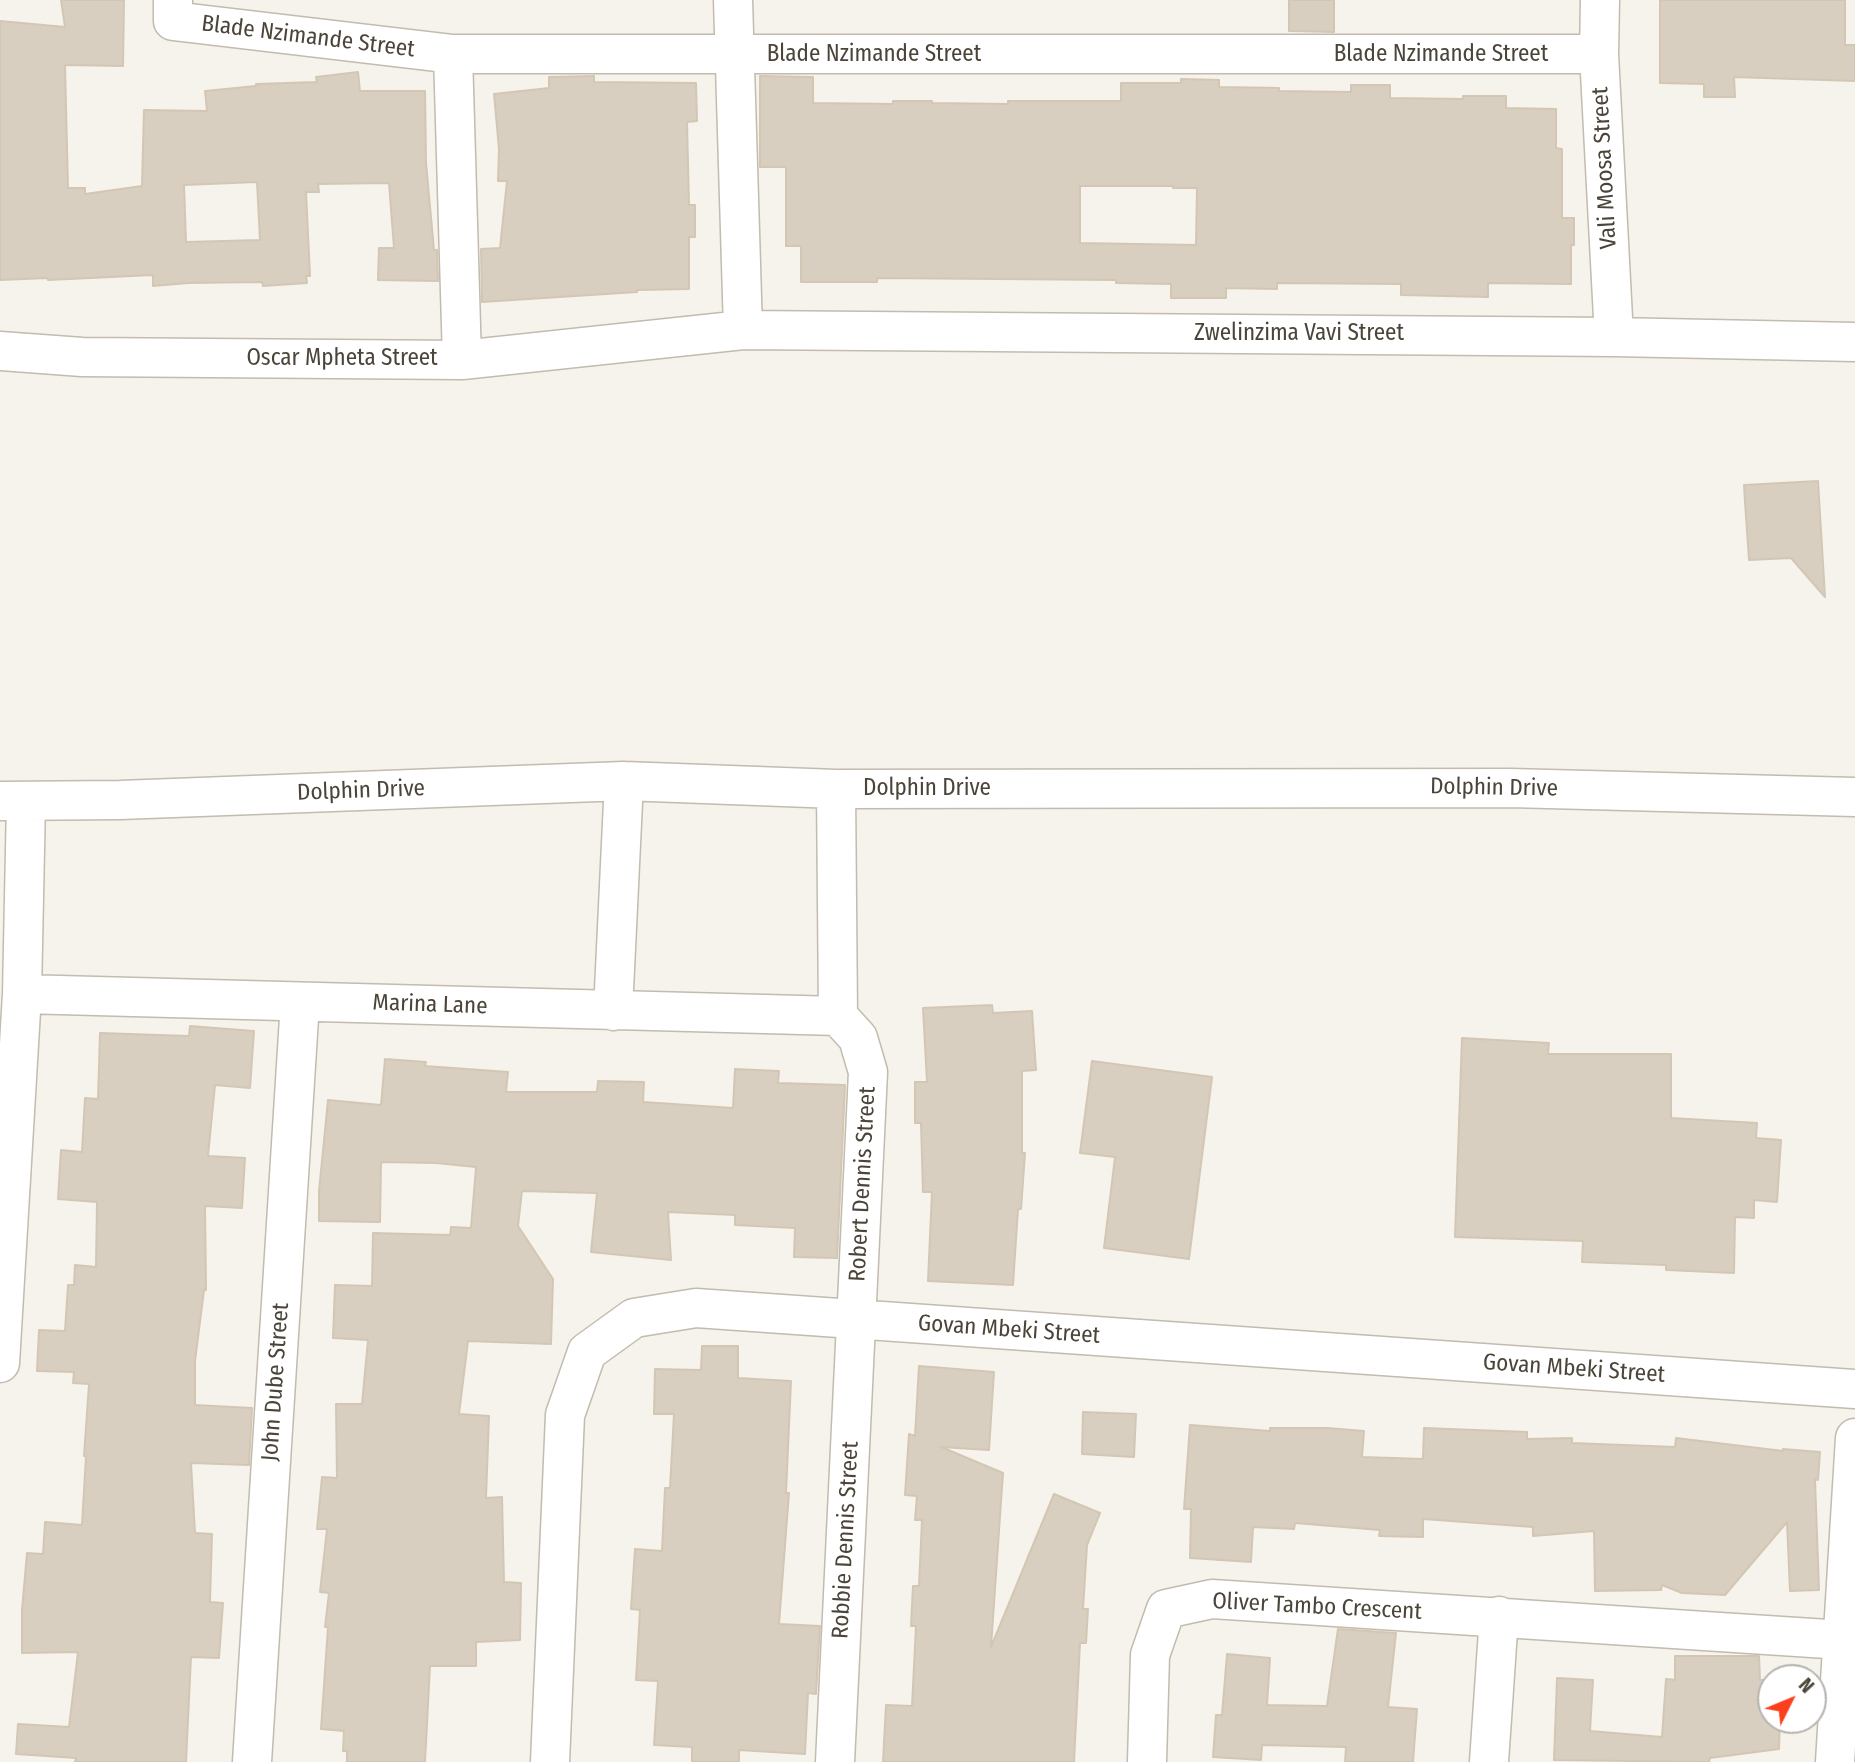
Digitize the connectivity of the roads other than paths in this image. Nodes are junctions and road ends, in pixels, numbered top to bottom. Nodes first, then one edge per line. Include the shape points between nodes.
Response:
1 (173, 0) edge
2 (733, 0) edge
3 (1600, 0) edge
4 (453, 54) junction
5 (1599, 54) junction
6 (733, 56) junction
7 (743, 330) junction
8 (1614, 337) junction
9 (1855, 342) edge
10 (0, 351) edge
11 (462, 360) junction
12 (624, 781) junction
13 (836, 789) junction
14 (1855, 797) edge
15 (13, 801) edge
16 (22, 994) junction
17 (300, 1002) junction
18 (613, 1011) junction
19 (838, 1016) junction
20 (857, 1319) junction
21 (0, 1363) edge
22 (1855, 1389) edge
23 (1855, 1438) edge
24 (1499, 1616) junction
25 (1843, 1640) junction
26 (252, 1762) edge
27 (550, 1762) edge
28 (835, 1762) edge
29 (1147, 1762) edge
30 (1489, 1762) edge
31 (1835, 1762) edge

1 - 4 street, Blade Nzimande Street via 173,21
2 - 6 street
3 - 5 street, Vali Moosa Street
4 - 6 street, Blade Nzimande Street
4 - 11 street, Oscar Mpheta Street
5 - 6 street, Blade Nzimande Street
5 - 8 street, Vali Moosa Street
6 - 7 street
7 - 8 street, Zwelinzima Vavi Street
7 - 11 street, Zwelinzima Vavi Street
8 - 9 street, Zwelinzima Vavi Street
10 - 11 street, Oscar Mpheta Street via 82,357
12 - 13 street, Dolphin Drive
12 - 15 street, Dolphin Drive
12 - 18 street
13 - 14 street, Dolphin Drive via 1510,788
13 - 19 street
15 - 16 street
16 - 17 street, Marina Lane
16 - 21 street
17 - 18 street, Marina Lane
17 - 26 street, John Dube Street
18 - 19 street, Marina Lane
19 - 20 street, Robert Dennis Street via 858,1038 868,1072
20 - 22 street, Govan Mbeki Street
20 - 27 street, Govan Mbeki Street via 696,1308 634,1318 587,1352 565,1415
20 - 28 street, Robbie Dennis Street
23 - 25 street
24 - 25 street, Oliver Tambo Crescent
24 - 29 street, Oliver Tambo Crescent via 1212,1599 1166,1609 1150,1655
24 - 30 street
25 - 31 street

